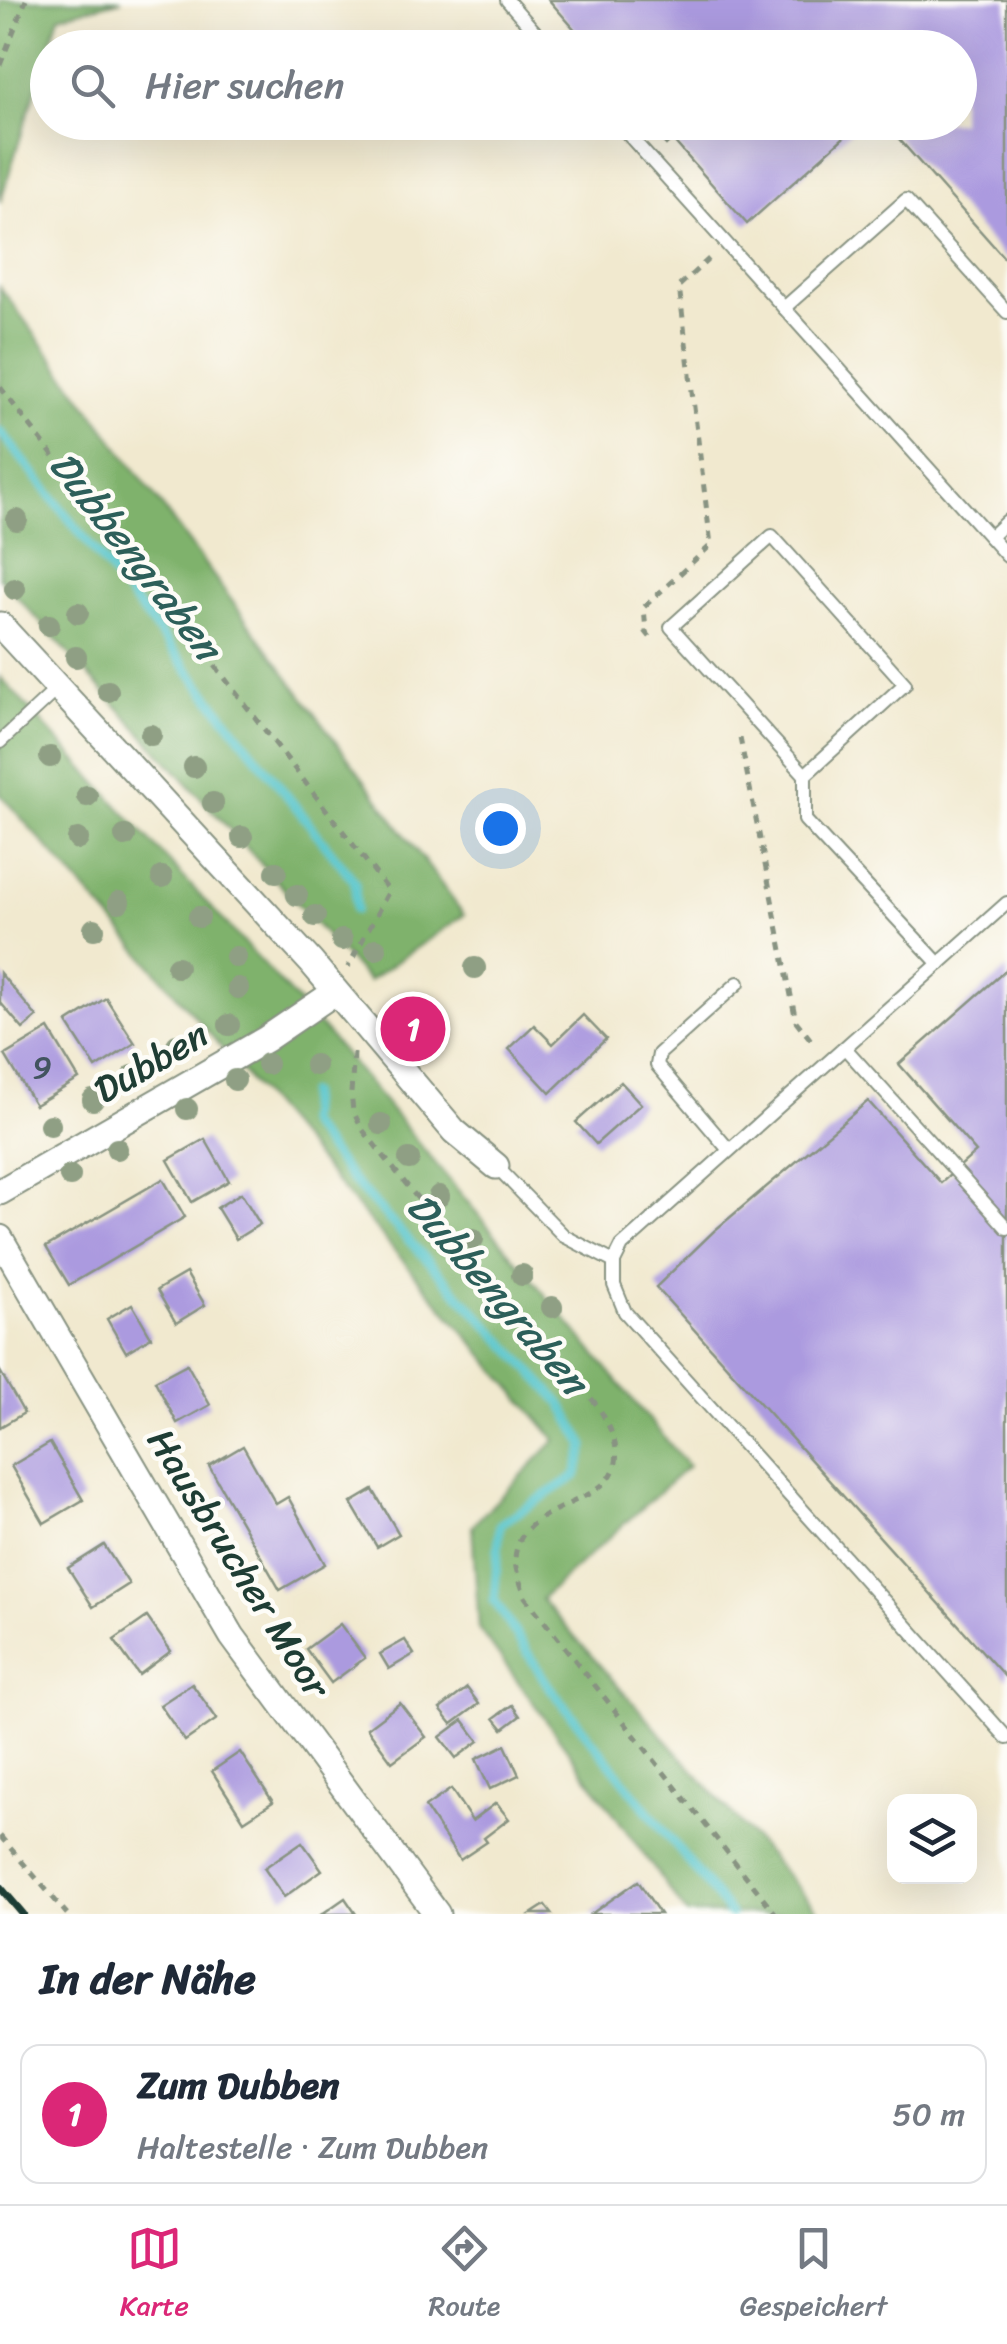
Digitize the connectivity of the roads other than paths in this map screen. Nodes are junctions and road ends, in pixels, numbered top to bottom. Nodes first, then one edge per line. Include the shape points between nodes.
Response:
1 (507, 0) edge
2 (533, 30) edge
3 (633, 140) edge
4 (784, 308) junction
5 (1007, 312) edge
6 (1007, 521) edge
7 (990, 536) junction
8 (1007, 556) edge
9 (0, 625) edge
10 (58, 688) junction
11 (0, 742) edge
12 (805, 775) junction
13 (1007, 904) edge
14 (939, 964) junction
15 (738, 983) dead end
16 (335, 992) junction
17 (844, 1048) junction
18 (728, 1150) junction
19 (496, 1166) joint
20 (0, 1192) edge
21 (1007, 1228) edge
22 (0, 1238) edge
23 (614, 1262) junction
24 (1007, 1738) edge
25 (437, 1914) edge

1 - 2 lane
3 - 4 lane
4 - 5 lane via 906,200
4 - 7 lane
6 - 7 lane
7 - 8 lane
9 - 10 street
10 - 11 lane
10 - 16 street
12 - 12 lane via 672,627 772,536 905,684
12 - 14 lane via 805,820
13 - 14 lane
14 - 17 lane
15 - 18 lane via 659,1054 656,1065
16 - 19 street via 454,1130
16 - 20 street, Dubben
17 - 18 lane
17 - 21 lane
18 - 23 lane via 622,1246
19 - 23 lane via 564,1236
22 - 25 street, Hausbrucher Moor via 232,1636
23 - 24 lane via 614,1284 626,1312

